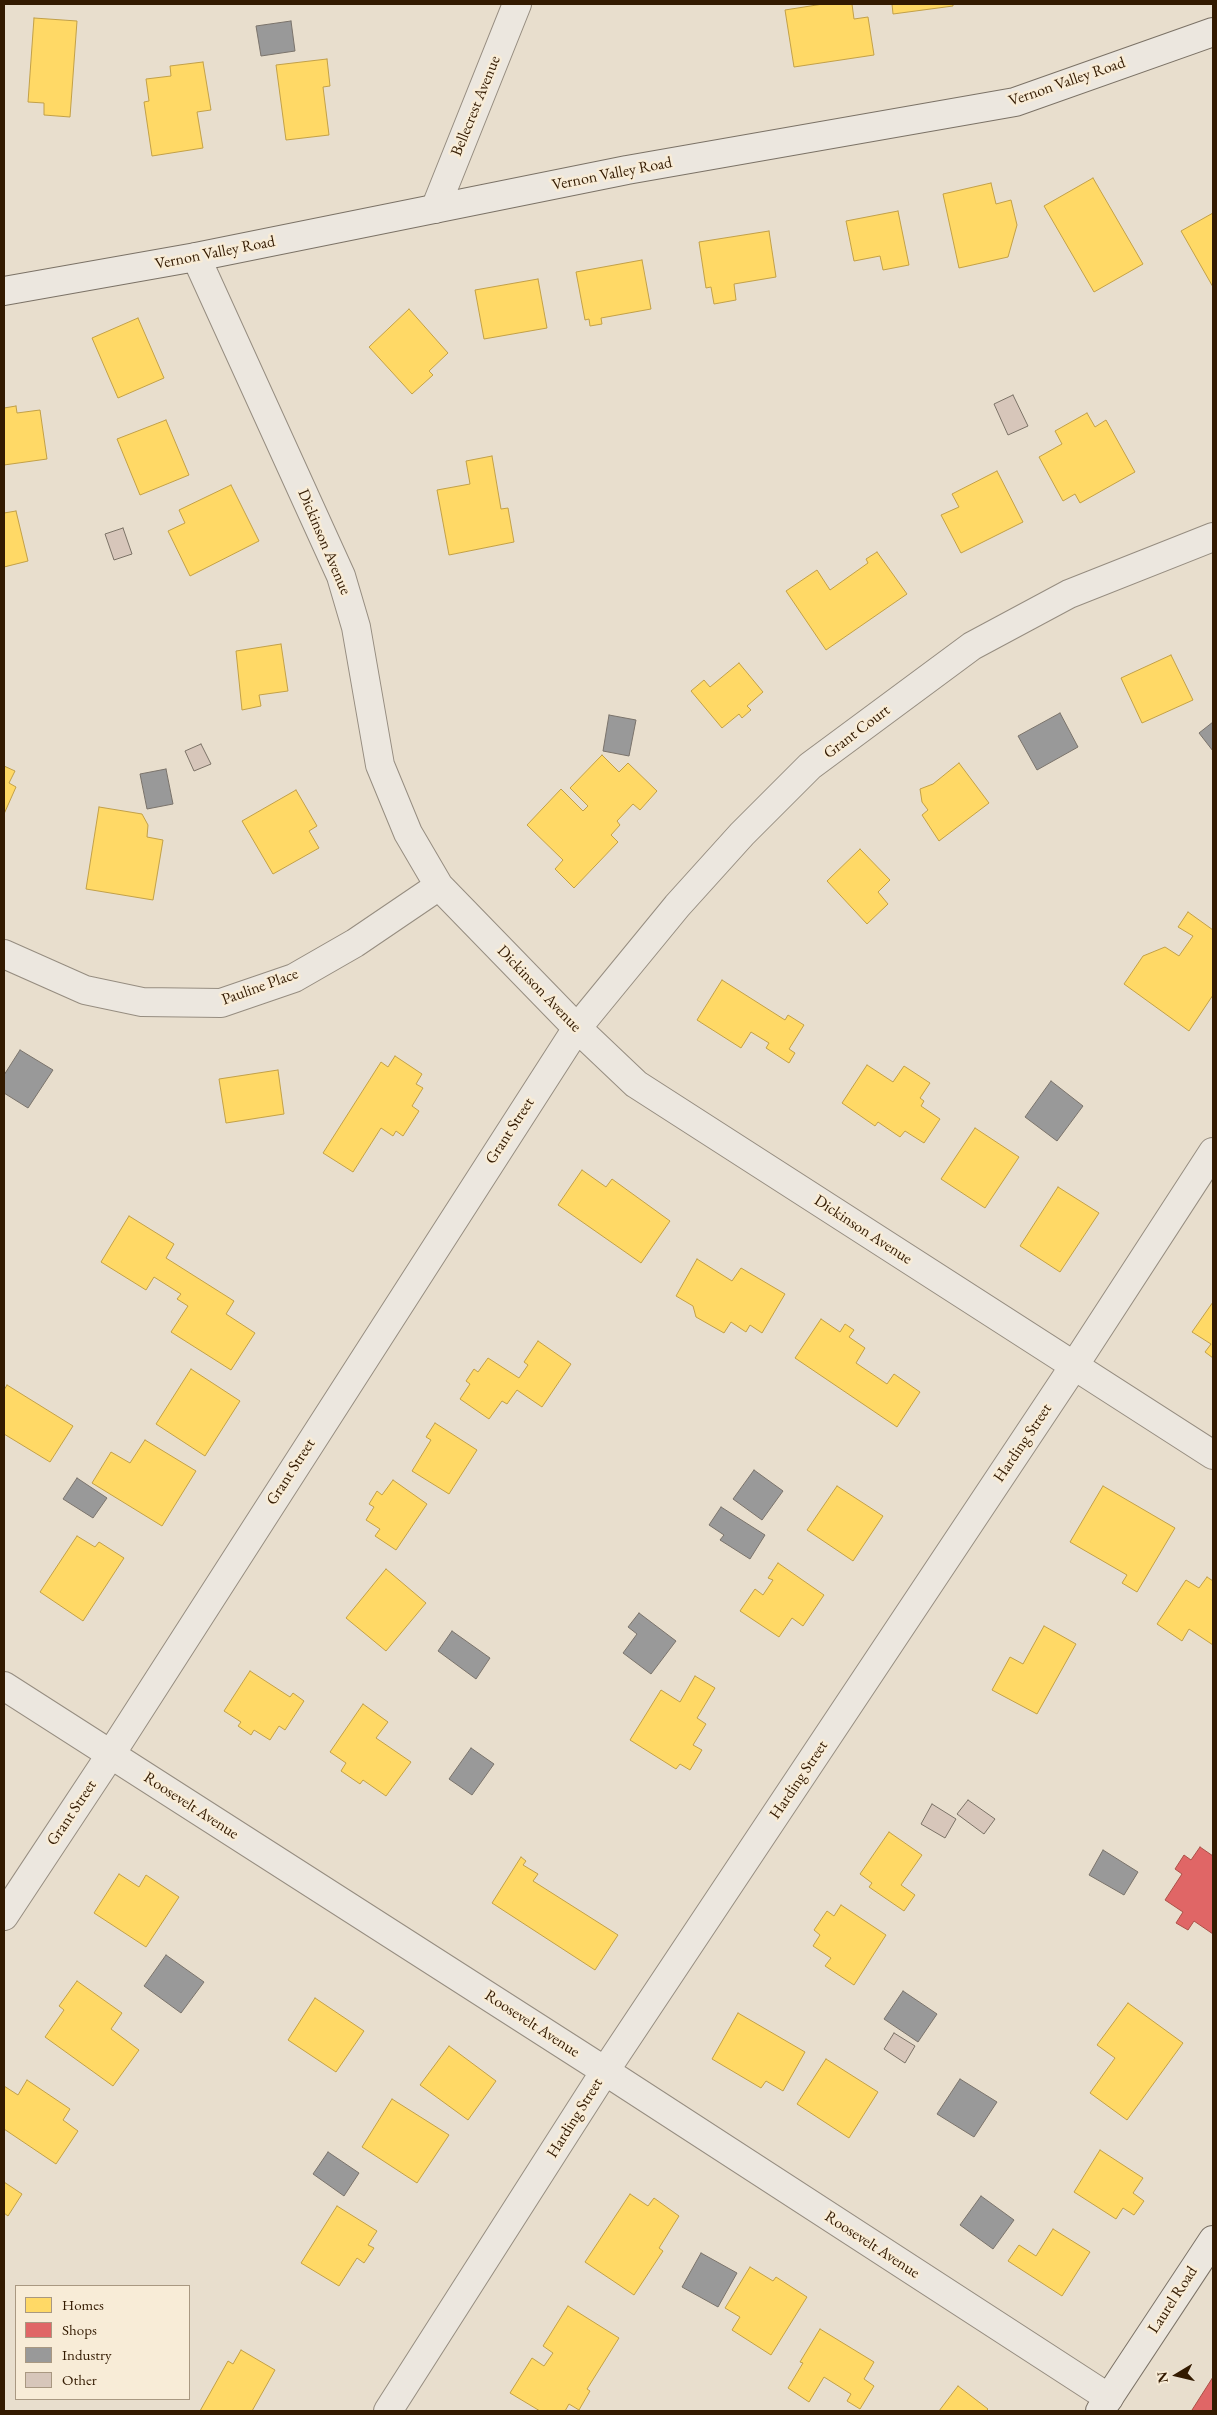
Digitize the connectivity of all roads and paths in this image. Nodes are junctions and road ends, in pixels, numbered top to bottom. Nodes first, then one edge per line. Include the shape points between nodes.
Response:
1 (517, 4) edge
2 (1213, 32) edge
3 (435, 209) junction
4 (196, 257) junction
5 (4, 291) edge
6 (1213, 537) edge
7 (439, 886) junction
8 (4, 954) edge
9 (576, 1028) junction
10 (1213, 1152) edge
11 (1074, 1366) junction
12 (1213, 1455) edge
13 (4, 1686) edge
14 (111, 1754) junction
15 (4, 1916) edge
16 (605, 2072) junction
17 (1213, 2240) edge
18 (1104, 2405) edge
19 (388, 2411) edge

1 - 3 street, Bellecrest Avenue
2 - 3 street, Vernon Valley Road via 1015,102 627,170
3 - 4 street, Vernon Valley Road
4 - 5 street, Vernon Valley Road
4 - 7 street, Dickinson Avenue via 342,576 356,627 380,765 408,833
6 - 9 street, Grant Court via 1069,594 972,646 810,766 677,906
7 - 8 street, Pauline Place via 355,943 294,978 221,1004 142,1002 85,990
7 - 9 street, Dickinson Avenue
9 - 11 street, Dickinson Avenue via 636,1084
9 - 14 street, Grant Street
10 - 11 street, Harding Street
11 - 12 street, Dickinson Avenue
11 - 16 street, Harding Street
13 - 14 street, Roosevelt Avenue
14 - 15 street, Grant Street
14 - 16 street, Roosevelt Avenue
16 - 18 street, Roosevelt Avenue
16 - 19 street, Harding Street
17 - 18 street, Laurel Road

